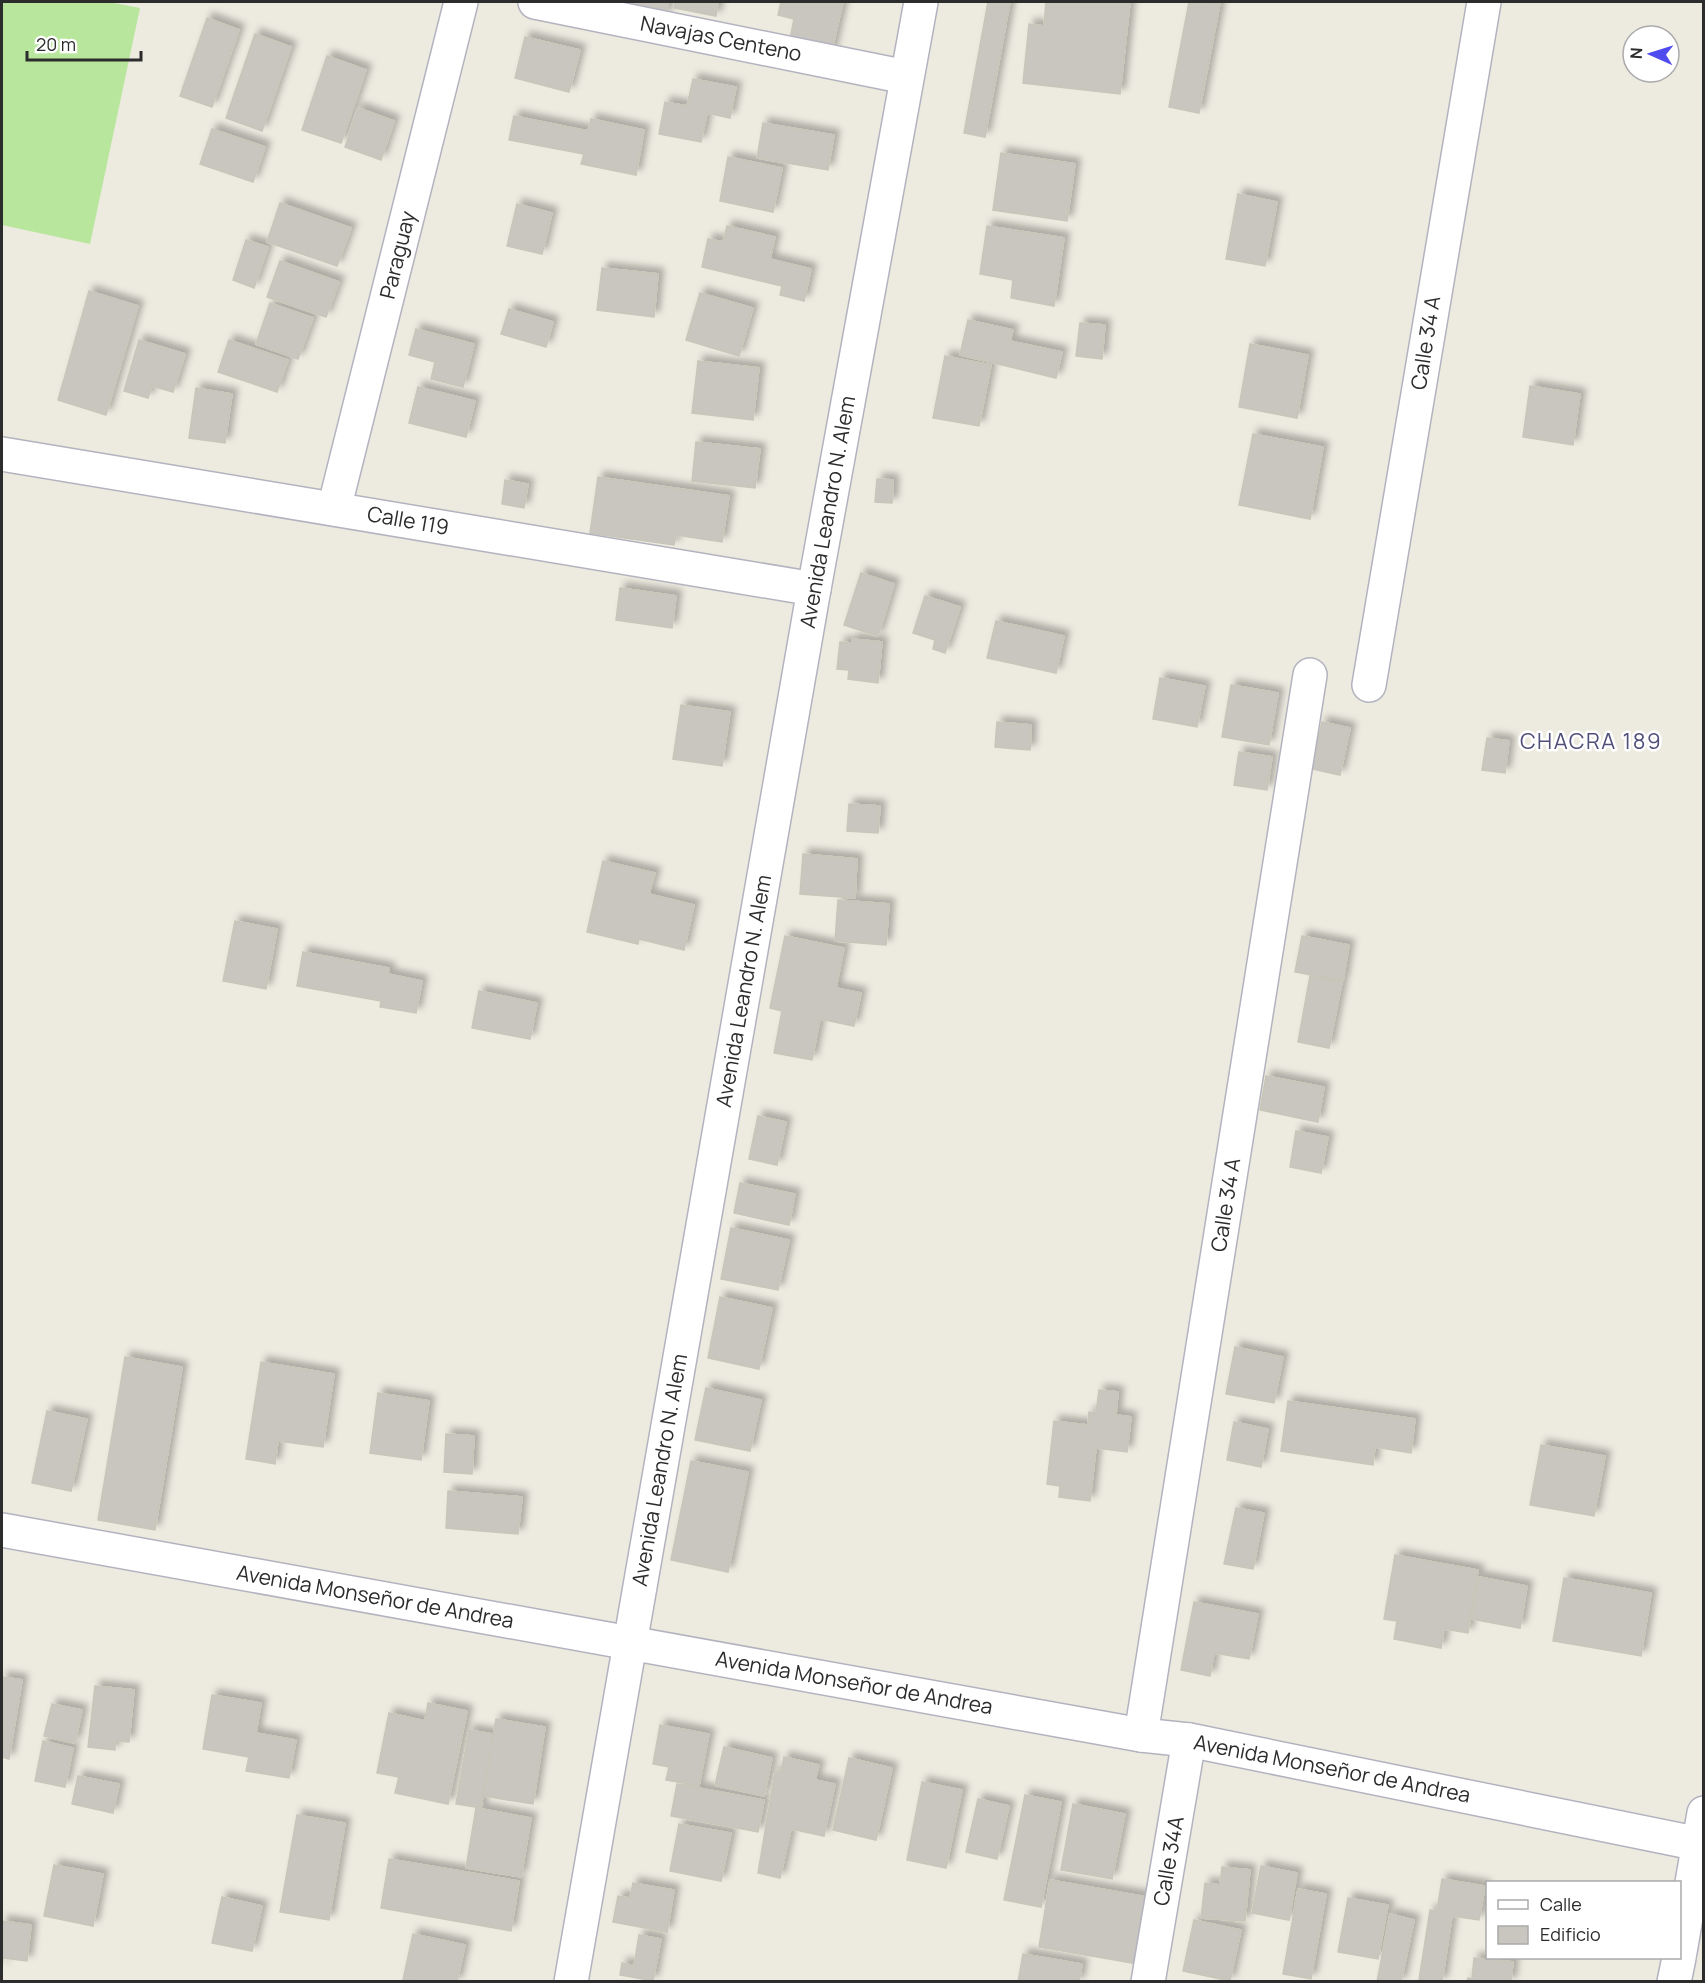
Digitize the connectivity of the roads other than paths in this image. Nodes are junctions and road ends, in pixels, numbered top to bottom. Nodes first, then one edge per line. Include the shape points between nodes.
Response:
1 (461, 2) edge
2 (535, 2) edge
3 (921, 2) edge
4 (1484, 2) edge
5 (906, 77) junction
6 (2, 454) edge
7 (334, 509) junction
8 (814, 590) junction
9 (1310, 675) dead end
10 (1369, 685) dead end
11 (2, 1530) edge
12 (630, 1642) junction
13 (1142, 1736) junction
14 (1189, 1740) junction
15 (1704, 1813) edge
16 (1701, 1845) edge
17 (1681, 1947) edge
18 (1678, 1959) edge
19 (571, 1982) edge
20 (1148, 1982) edge
21 (1674, 1982) edge

1 - 7 street, Paraguay
2 - 5 street, Navajas Centeno
3 - 5 street, Avenida Leandro N. Alem
4 - 10 street, Calle 34 A
5 - 8 street, Avenida Leandro N. Alem
6 - 7 street, Calle 119
7 - 8 street, Calle 119
8 - 12 street, Avenida Leandro N. Alem
9 - 13 street, Calle 34 A
11 - 12 street, Avenida Monseñor de Andrea
12 - 13 street, Avenida Monseñor de Andrea
12 - 19 street, Avenida Leandro N. Alem
13 - 14 street, Avenida Monseñor de Andrea
14 - 16 street, Avenida Monseñor de Andrea
14 - 20 street, Calle 34A
15 - 16 street
16 - 17 street
18 - 21 street

